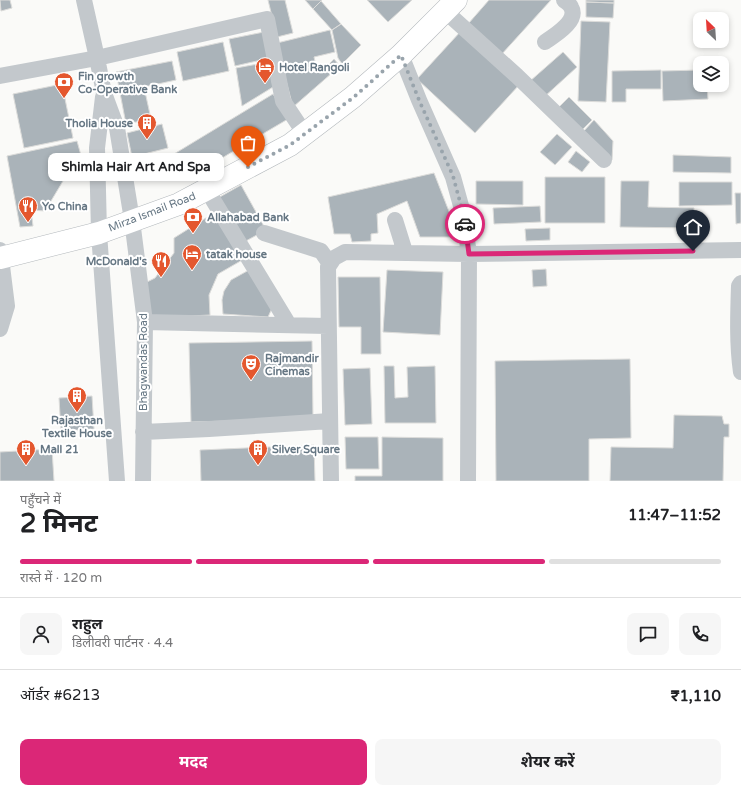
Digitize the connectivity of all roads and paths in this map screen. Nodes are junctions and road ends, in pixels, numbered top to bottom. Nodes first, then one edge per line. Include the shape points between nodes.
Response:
1 (84, 0) edge
2 (564, 0) edge
3 (450, 6) edge
4 (545, 42) dead end
5 (401, 55) junction
6 (97, 58) junction
7 (0, 76) edge
8 (104, 93) junction
9 (305, 134) junction
10 (604, 160) dead end
11 (207, 190) junction
12 (132, 220) junction
13 (395, 220) dead end
14 (264, 232) dead end
15 (99, 233) junction
16 (741, 250) edge
17 (405, 252) junction
18 (469, 254) junction
19 (1, 255) edge
20 (330, 264) junction
21 (741, 283) edge
22 (145, 322) junction
23 (289, 325) junction
24 (328, 326) junction
25 (0, 329) edge
26 (741, 372) edge
27 (330, 421) junction
28 (143, 432) junction
29 (117, 481) edge
30 (143, 481) edge
31 (332, 481) edge
32 (468, 481) edge

1 - 6 street
2 - 4 street via 571,7 572,19
3 - 5 highway, Mirza Ismail Road
3 - 10 street via 517,76
5 - 9 highway, Mirza Ismail Road via 354,97
5 - 18 street via 453,176 463,213
6 - 7 street
6 - 8 street
6 - 9 street via 267,19 283,100
8 - 12 street, Bhagwandas Road via 117,128
8 - 15 street via 97,148
9 - 11 highway, Mirza Ismail Road via 290,145
11 - 12 highway, Mirza Ismail Road via 179,204
11 - 23 street
12 - 15 highway, Mirza Ismail Road
12 - 22 street, Bhagwandas Road
13 - 17 street
14 - 20 street via 321,251
15 - 19 highway, Mirza Ismail Road
15 - 29 street
16 - 18 street
17 - 18 street
17 - 20 street via 345,252 334,258
18 - 32 street
19 - 25 street via 8,306
20 - 24 street
21 - 26 street via 738,321
22 - 23 street
22 - 28 street, Bhagwandas Road
23 - 24 street
24 - 27 street
27 - 28 street
27 - 31 street
28 - 30 street, Bhagwandas Road

